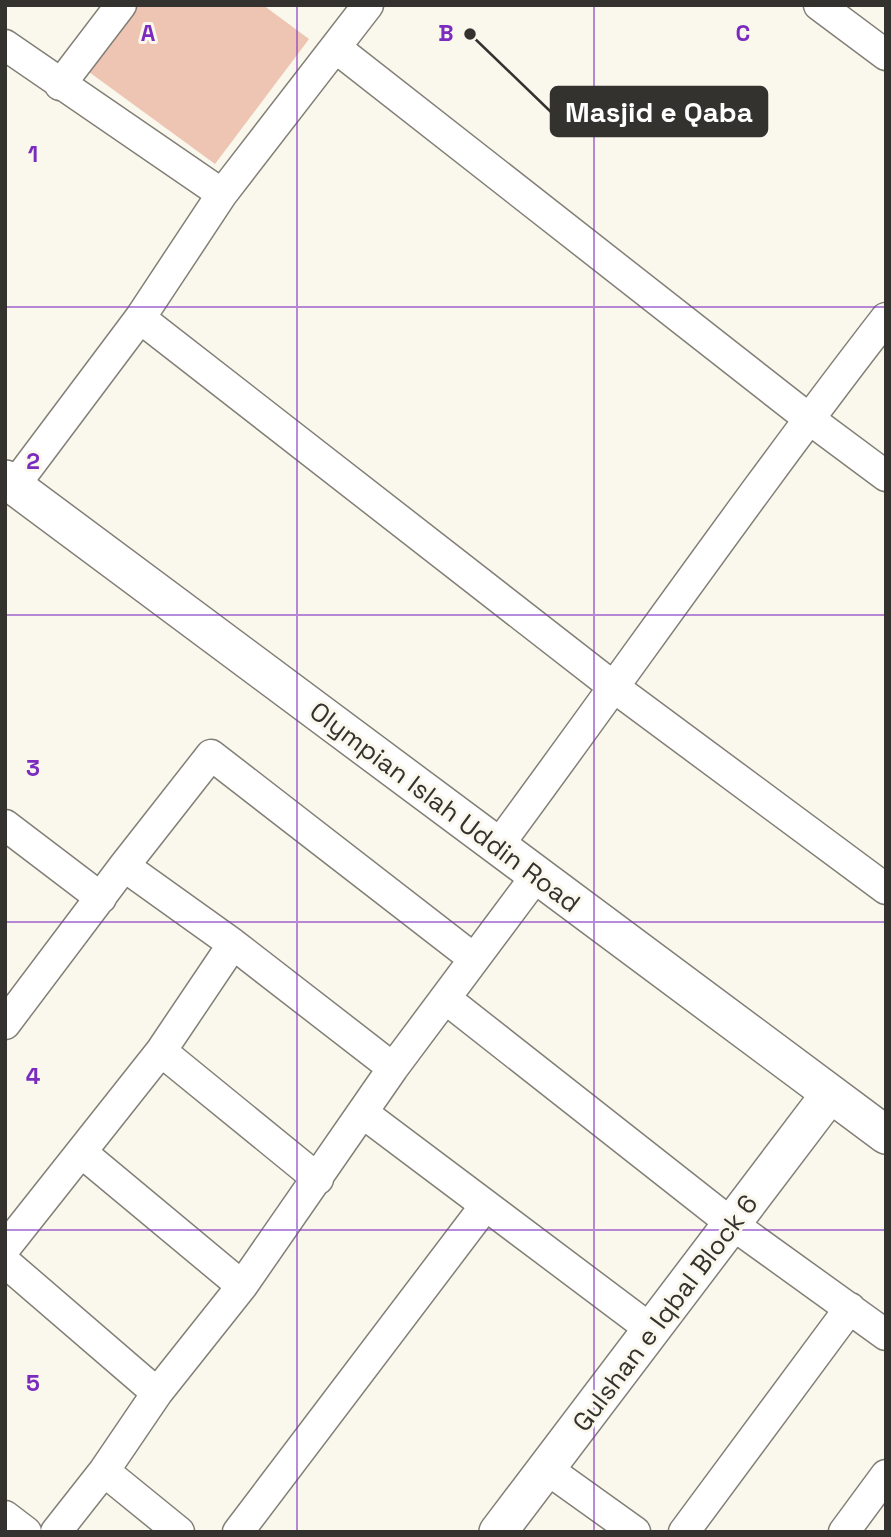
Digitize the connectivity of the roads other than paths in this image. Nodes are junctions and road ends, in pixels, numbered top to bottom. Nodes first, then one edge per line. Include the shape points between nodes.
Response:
1 (121, 5) edge
2 (368, 5) edge
3 (819, 5) edge
4 (5, 45) edge
5 (336, 48) junction
6 (886, 55) edge
7 (60, 85) junction
8 (222, 194) junction
9 (140, 318) junction
10 (886, 318) edge
11 (808, 418) junction
12 (886, 476) edge
13 (8, 483) edge
14 (615, 688) junction
15 (5, 825) edge
16 (497, 847) junction
17 (124, 866) junction
18 (537, 875) junction
19 (886, 888) edge
20 (101, 898) junction
21 (233, 944) junction
22 (473, 958) junction
23 (446, 999) junction
24 (5, 1024) edge
25 (161, 1051) junction
26 (393, 1068) junction
27 (830, 1094) junction
28 (363, 1113) junction
29 (886, 1135) edge
30 (81, 1152) junction
31 (318, 1179) junction
32 (485, 1206) junction
33 (732, 1224) junction
34 (5, 1248) edge
35 (5, 1262) edge
36 (242, 1286) junction
37 (850, 1308) junction
38 (653, 1331) junction
39 (886, 1335) edge
40 (157, 1393) junction
41 (547, 1469) junction
42 (104, 1471) junction
43 (886, 1475) edge
44 (5, 1516) edge
45 (26, 1532) edge
46 (56, 1532) edge
47 (179, 1532) edge
48 (238, 1532) edge
49 (498, 1532) edge
50 (635, 1532) edge
51 (684, 1532) edge
52 (844, 1532) edge

1 - 7 street
2 - 5 street
3 - 6 street
4 - 7 street
5 - 8 street
5 - 11 street
7 - 8 street
8 - 9 street
9 - 13 street
9 - 14 street
10 - 11 street
11 - 12 street
11 - 14 street
13 - 16 street, Olympian Islah Uddin Road
14 - 16 street
14 - 19 street
15 - 20 street
16 - 18 street, Olympian Islah Uddin Road
17 - 20 street
17 - 21 street
17 - 22 street via 211,755
18 - 22 street
18 - 27 street, Olympian Islah Uddin Road
20 - 24 street
21 - 25 street
21 - 26 street
22 - 23 street
23 - 26 street
23 - 33 street
25 - 30 street
25 - 31 street
26 - 28 street
27 - 29 street, Olympian Islah Uddin Road
27 - 33 street, Gulshan e Iqbal Block 6
28 - 31 street
28 - 32 street
30 - 34 street
30 - 36 street
31 - 36 street
32 - 38 street
32 - 48 street
33 - 37 street
33 - 38 street, Gulshan e Iqbal Block 6
35 - 40 street
36 - 40 street
37 - 39 street
37 - 51 street
38 - 41 street, Gulshan e Iqbal Block 6
40 - 42 street
41 - 49 street, Gulshan e Iqbal Block 6
41 - 50 street
42 - 46 street
42 - 47 street
43 - 52 street
44 - 45 street

